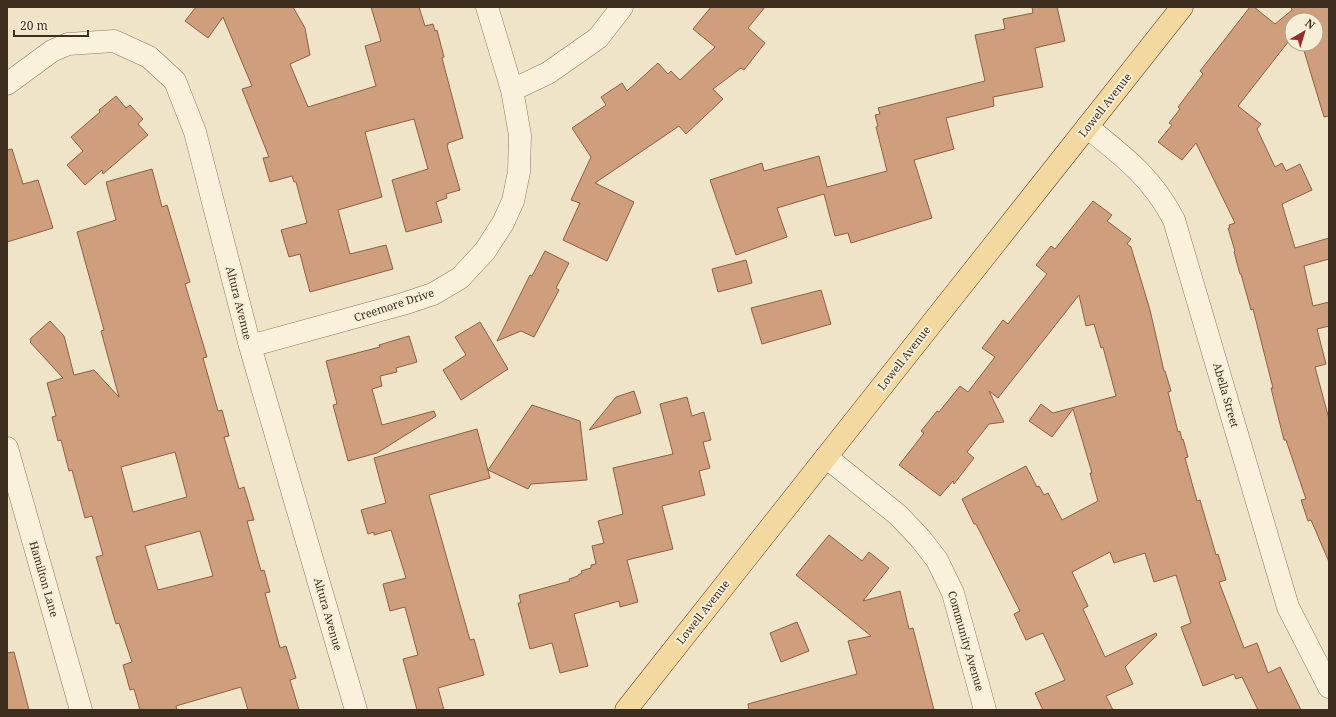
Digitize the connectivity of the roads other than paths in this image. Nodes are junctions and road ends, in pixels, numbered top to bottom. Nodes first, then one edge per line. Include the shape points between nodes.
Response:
1 (487, 7) edge
2 (622, 7) edge
3 (1182, 7) edge
4 (7, 84) edge
5 (512, 90) junction
6 (1087, 127) junction
7 (250, 346) junction
8 (7, 448) edge
9 (826, 457) junction
10 (1329, 688) edge
11 (80, 710) edge
12 (356, 710) edge
13 (626, 710) edge
14 (985, 710) edge

1 - 5 street, Creemore Drive
2 - 5 street via 598,38 548,73
3 - 6 main road, Lowell Avenue
4 - 7 street, Altura Avenue via 52,52 68,44 114,41 149,57 175,81 195,132
5 - 7 street, Creemore Drive via 520,135 519,172 513,201 503,224 485,251 460,278 432,294 402,304
6 - 9 main road, Lowell Avenue
6 - 10 street, Abella Street via 1148,180 1174,220 1288,607
7 - 12 street, Altura Avenue
8 - 11 street, Hamilton Lane
9 - 13 main road, Lowell Avenue
9 - 14 street, Community Avenue via 898,515 937,560 953,593

